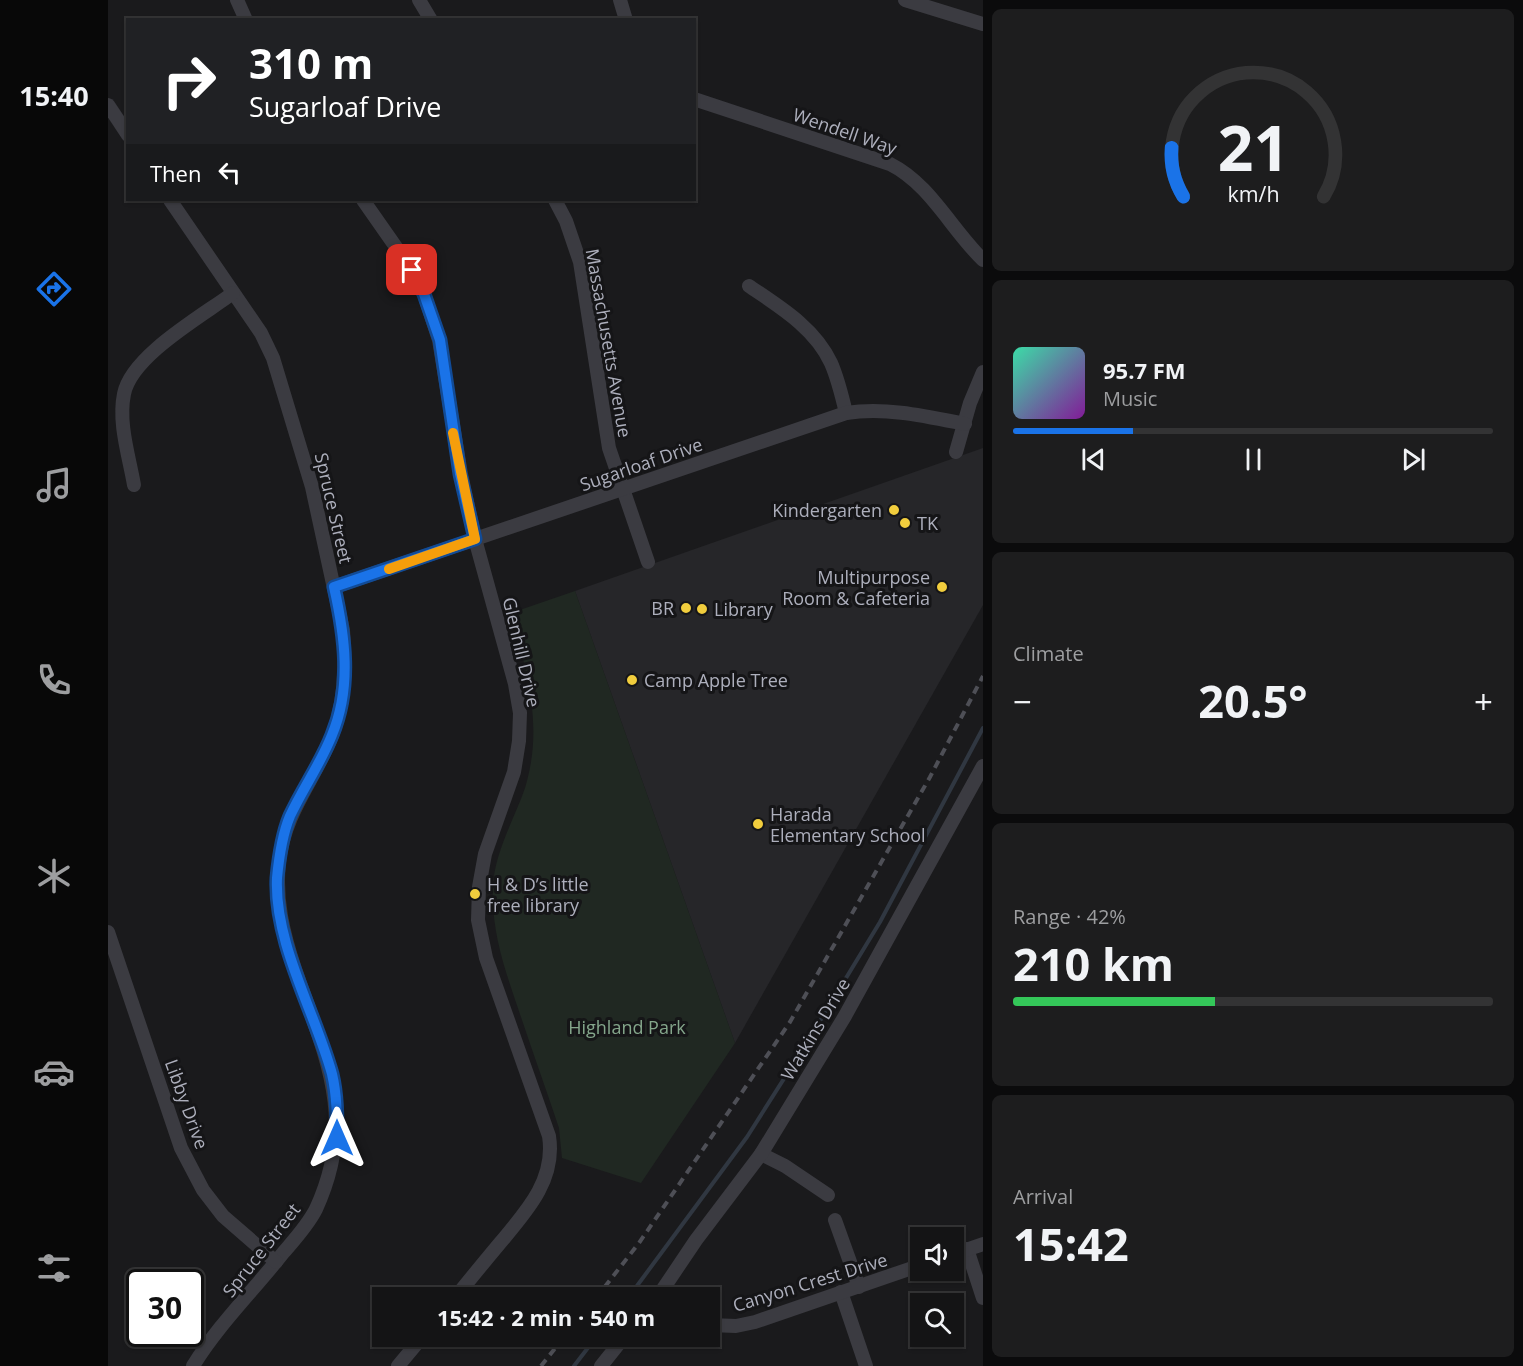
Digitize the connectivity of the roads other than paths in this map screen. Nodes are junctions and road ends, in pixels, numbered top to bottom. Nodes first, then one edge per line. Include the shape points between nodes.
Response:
1 (237, 0) edge
2 (419, 0) edge
3 (620, 0) edge
4 (906, 0) edge
5 (245, 18) edge
6 (430, 18) edge
7 (625, 18) edge
8 (983, 24) edge
9 (696, 100) edge
10 (108, 105) edge
11 (126, 132) edge
12 (171, 201) edge
13 (364, 201) edge
14 (556, 201) edge
15 (983, 260) edge
16 (749, 286) dead end
17 (233, 294) junction
18 (983, 372) edge
19 (846, 412) junction
20 (965, 424) junction
21 (956, 452) dead end
22 (134, 485) dead end
23 (623, 489) junction
24 (475, 539) junction
25 (648, 562) dead end
26 (334, 587) junction
27 (983, 766) edge
28 (108, 932) edge
29 (761, 1154) junction
30 (828, 1195) dead end
31 (835, 1220) dead end
32 (983, 1244) edge
33 (964, 1251) edge
34 (964, 1258) edge
35 (276, 1262) junction
36 (910, 1269) edge
37 (464, 1287) edge
38 (664, 1287) edge
39 (859, 1287) junction
40 (841, 1292) junction
41 (983, 1298) edge
42 (720, 1325) edge
43 (414, 1347) edge
44 (616, 1347) edge
45 (193, 1366) edge
46 (398, 1366) edge
47 (601, 1366) edge
48 (866, 1366) edge

1 - 5 street
2 - 6 street
3 - 7 street
4 - 8 street
9 - 15 street, Wendell Way via 905,171
10 - 11 street
12 - 17 street, Spruce Street
13 - 24 street, Glenhill Drive via 412,270 440,340 460,474
14 - 23 street, Massachusetts Avenue via 580,262 609,448
16 - 19 street via 784,310 820,344 838,380
17 - 22 street via 148,356 128,382 123,420
17 - 26 street, Spruce Street via 261,333 280,377 312,487
18 - 20 street
19 - 20 street, Sugarloaf Drive via 900,412
19 - 23 street, Sugarloaf Drive
20 - 21 street
23 - 24 street, Sugarloaf Drive
23 - 25 street, Massachusetts Avenue
24 - 26 street, Sugarloaf Drive
24 - 37 street, Glenhill Drive via 520,713 514,772 485,854 478,920 486,958 551,1152 538,1194
26 - 35 street, Spruce Street via 345,654 339,715 288,823 277,879 282,925 332,1074 337,1138 330,1173 314,1212
27 - 29 street, Watkins Drive via 845,1016
28 - 35 street, Libby Drive via 181,1148 223,1216
29 - 30 street
29 - 38 street, Watkins Drive
31 - 39 street
32 - 33 street
34 - 41 street
35 - 45 street, Spruce Street
36 - 39 street, Canyon Crest Drive
39 - 40 street, Canyon Crest Drive
40 - 42 street, Canyon Crest Drive via 755,1322
40 - 48 street
43 - 46 street
44 - 47 street

